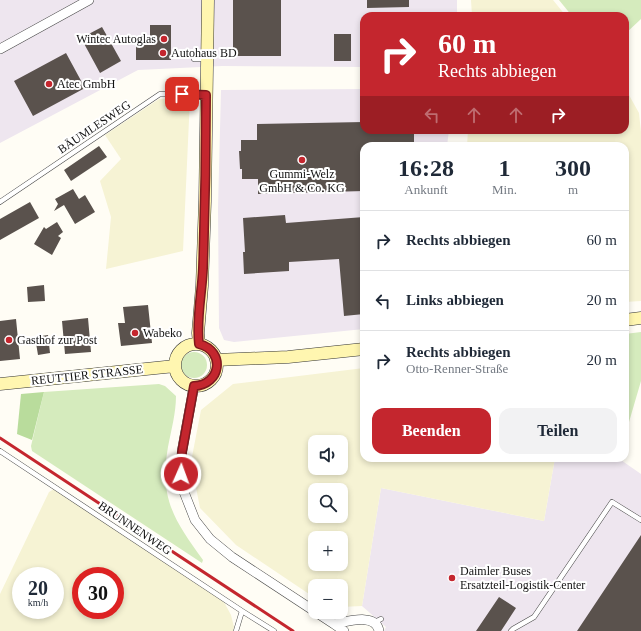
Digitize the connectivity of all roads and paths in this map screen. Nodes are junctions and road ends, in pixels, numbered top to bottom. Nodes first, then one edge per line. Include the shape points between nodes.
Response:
1 (89, 0) edge
2 (208, 0) edge
3 (0, 49) edge
4 (194, 59) dead end
5 (207, 59) junction
6 (206, 95) junction
7 (0, 202) edge
8 (641, 318) edge
9 (629, 320) edge
10 (199, 344) junction
11 (360, 349) edge
12 (216, 360) junction
13 (175, 366) junction
14 (0, 384) edge
15 (194, 386) junction
16 (0, 451) edge
17 (641, 520) edge
18 (242, 611) junction
19 (334, 624) junction
20 (236, 631) edge
21 (274, 631) edge
22 (344, 631) edge
23 (379, 631) edge
24 (511, 631) edge

1 - 3 street
2 - 5 main road
4 - 5 lane
5 - 6 main road
6 - 7 lane, BÄUMLESWEG via 160,94
6 - 10 main road
8 - 9 main road
10 - 12 main road via 210,349
10 - 13 main road via 188,345 180,351
11 - 12 main road via 288,357
12 - 15 main road via 216,372 210,381
13 - 14 main road, REUTTIER STRASSE
13 - 15 main road via 182,381
15 - 19 street via 182,452 181,474 184,492 195,520 210,540 232,557
16 - 18 lane, BRUNNENWEG
17 - 24 lane via 612,502 534,617
18 - 20 lane
18 - 21 lane, BRUNNENWEG
19 - 22 street
19 - 23 street via 378,620

